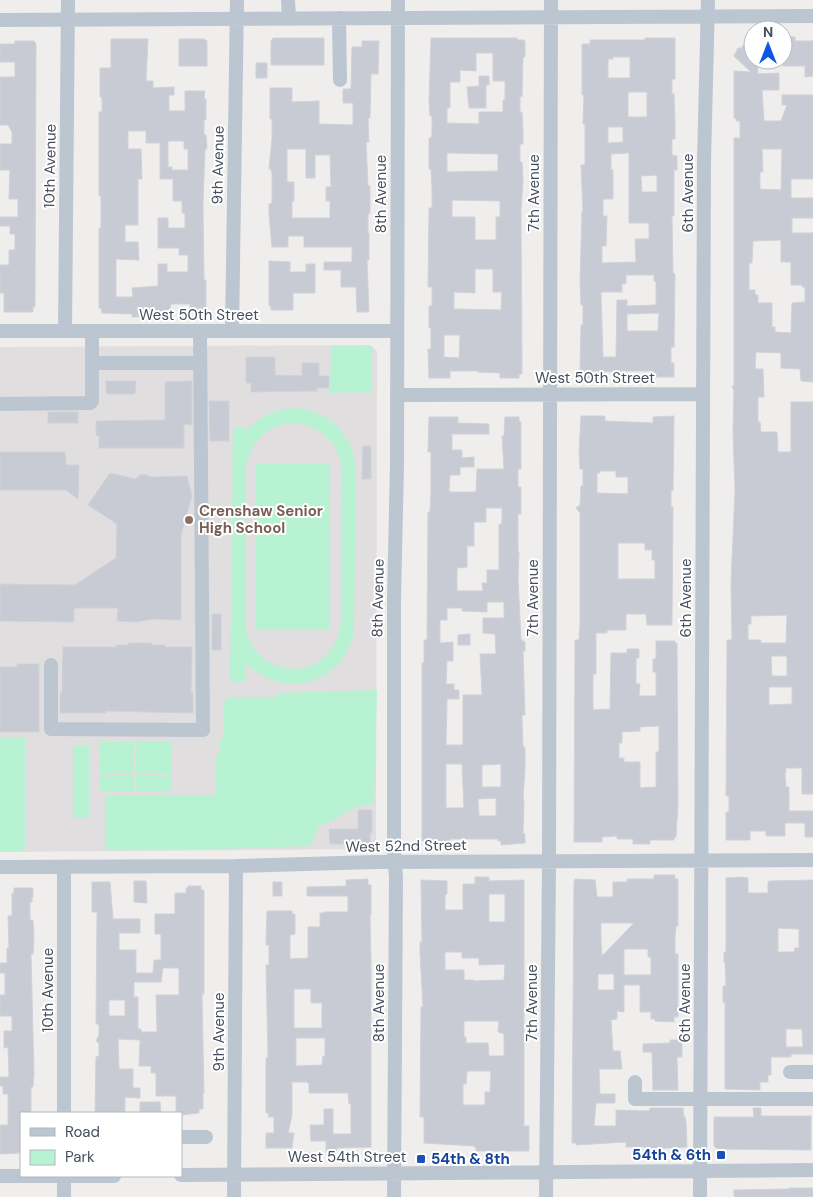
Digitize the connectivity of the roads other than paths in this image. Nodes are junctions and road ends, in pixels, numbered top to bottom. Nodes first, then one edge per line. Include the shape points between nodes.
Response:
1 (68, 0) edge
2 (237, 0) edge
3 (288, 0) edge
4 (398, 0) edge
5 (551, 0) edge
6 (708, 0) edge
7 (708, 16) junction
8 (813, 16) edge
9 (550, 17) junction
10 (289, 18) junction
11 (339, 18) junction
12 (398, 18) junction
13 (236, 19) junction
14 (0, 20) edge
15 (68, 20) junction
16 (340, 80) dead end
17 (0, 331) edge
18 (65, 331) junction
19 (92, 331) junction
20 (200, 331) junction
21 (232, 331) junction
22 (397, 331) junction
23 (92, 363) junction
24 (200, 363) junction
25 (703, 394) junction
26 (397, 395) junction
27 (549, 395) junction
28 (0, 404) edge
29 (51, 665) dead end
30 (813, 860) edge
31 (702, 861) junction
32 (395, 862) junction
33 (549, 862) junction
34 (236, 866) junction
35 (0, 867) edge
36 (64, 867) junction
37 (790, 1072) dead end
38 (813, 1072) edge
39 (635, 1082) dead end
40 (700, 1099) junction
41 (813, 1099) edge
42 (64, 1112) edge
43 (182, 1137) edge
44 (206, 1137) dead end
45 (813, 1170) edge
46 (700, 1171) junction
47 (546, 1172) junction
48 (394, 1173) junction
49 (234, 1174) junction
50 (182, 1175) edge
51 (0, 1176) edge
52 (20, 1176) edge
53 (64, 1177) edge
54 (64, 1197) edge
55 (234, 1197) edge
56 (394, 1197) edge
57 (546, 1197) edge
58 (700, 1197) edge

1 - 15 street, 10th Avenue
2 - 13 street, 9th Avenue
3 - 10 street
4 - 12 street, 8th Avenue
5 - 9 street, 7th Avenue
6 - 7 street, 6th Avenue
7 - 8 street
7 - 9 street
7 - 25 street, 6th Avenue
9 - 12 street
9 - 27 street, 7th Avenue
10 - 11 street
10 - 13 street
11 - 12 street
11 - 16 street
12 - 22 street, 8th Avenue
13 - 15 street
13 - 21 street, 9th Avenue
14 - 15 street
15 - 18 street, 10th Avenue
17 - 18 street, West 50th Street
18 - 19 street, West 50th Street
19 - 20 street, West 50th Street
19 - 23 street
20 - 21 street, West 50th Street
20 - 24 street
21 - 22 street, West 50th Street
22 - 26 street, 8th Avenue
23 - 24 street
23 - 28 street via 90,403
24 - 29 street via 203,730 51,729
25 - 27 street, West 50th Street
25 - 31 street, 6th Avenue
26 - 27 street, West 50th Street
26 - 32 street, 8th Avenue
27 - 33 street, 7th Avenue
30 - 31 street, West 52nd Street
31 - 33 street, West 52nd Street
31 - 40 street, 6th Avenue
32 - 33 street, West 52nd Street
32 - 34 street, West 52nd Street
32 - 48 street, 8th Avenue
33 - 47 street, 7th Avenue
34 - 36 street, West 52nd Street
34 - 49 street, 9th Avenue
35 - 36 street, West 52nd Street
36 - 42 street, 10th Avenue
37 - 38 street
39 - 40 street via 635,1099
40 - 41 street
40 - 46 street, 6th Avenue
43 - 44 street
45 - 46 street, West 54th Street
46 - 47 street, West 54th Street
46 - 58 street, 6th Avenue
47 - 48 street, West 54th Street
47 - 57 street, 7th Avenue
48 - 49 street, West 54th Street
48 - 56 street, 8th Avenue
49 - 50 street, West 54th Street
49 - 55 street, 9th Avenue
51 - 52 street
53 - 54 street

